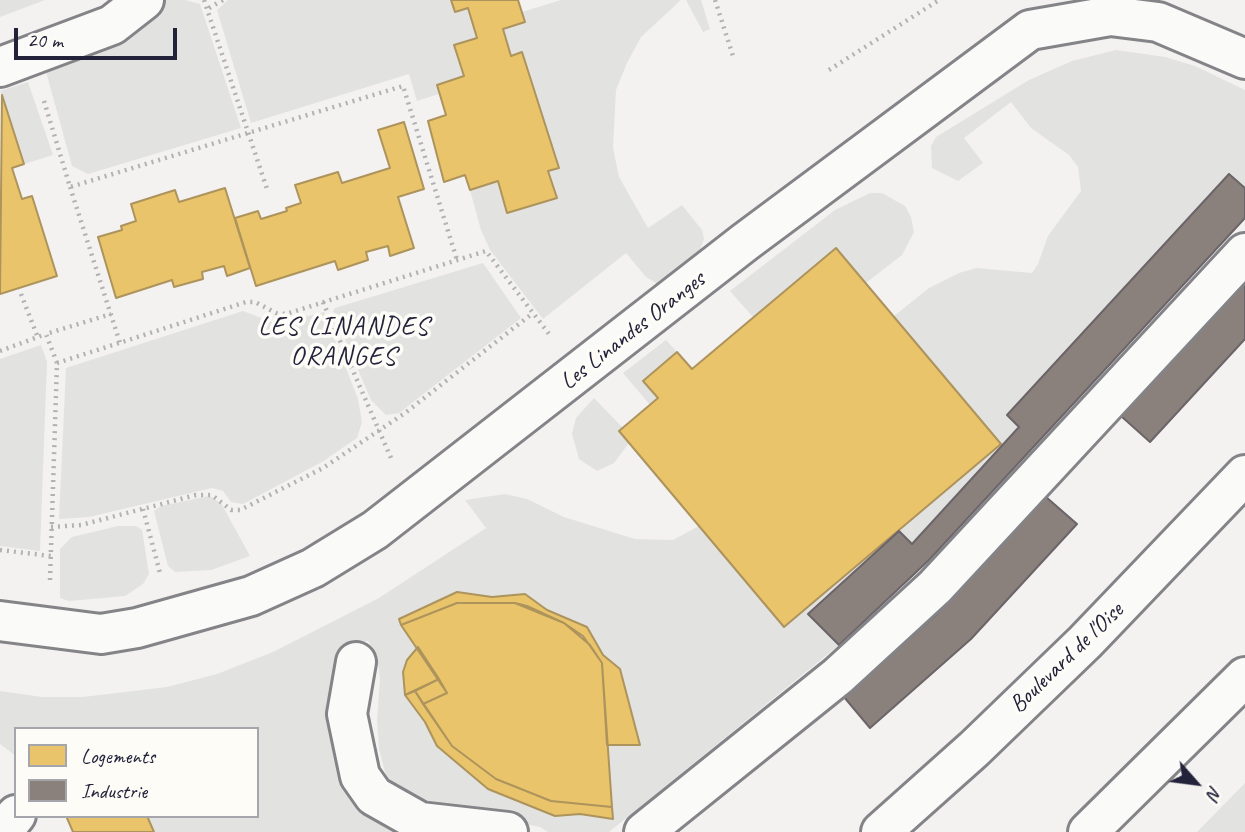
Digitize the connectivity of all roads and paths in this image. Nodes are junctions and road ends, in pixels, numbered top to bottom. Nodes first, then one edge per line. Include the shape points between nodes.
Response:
1 (144, 0) edge
2 (204, 0) edge
3 (223, 0) edge
4 (715, 0) edge
5 (939, 0) edge
6 (209, 8) junction
7 (733, 56) dead end
8 (1245, 59) edge
9 (16, 62) edge
10 (829, 70) dead end
11 (249, 133) junction
12 (70, 187) junction
13 (268, 192) dead end
14 (1245, 253) edge
15 (457, 260) junction
16 (21, 294) dead end
17 (323, 302) junction
18 (533, 313) junction
19 (111, 314) junction
20 (47, 334) junction
21 (37, 338) junction
22 (120, 343) junction
23 (0, 351) edge
24 (57, 363) junction
25 (578, 374) junction
26 (377, 431) junction
27 (1245, 475) edge
28 (420, 496) junction
29 (143, 509) junction
30 (51, 527) junction
31 (0, 550) edge
32 (51, 556) junction
33 (172, 619) junction
34 (0, 621) edge
35 (48, 629) junction
36 (355, 662) dead end
37 (1245, 677) edge
38 (14, 817) edge
39 (2, 832) edge
40 (508, 832) edge
41 (644, 832) edge
42 (881, 832) edge
43 (1088, 832) edge

1 - 9 street via 112,24
2 - 6 path
3 - 6 path
4 - 7 path
5 - 10 path
6 - 11 path
8 - 25 street, Les Linandes Oranges via 1158,22 1110,16 1030,30 914,113
9 - 12 path
11 - 12 path
11 - 13 path
11 - 15 path via 402,86
12 - 19 path
14 - 41 street via 935,587 838,676
15 - 17 path
15 - 18 path via 486,251
16 - 21 path
17 - 22 path via 286,314 246,302
17 - 26 path
18 - 25 path
18 - 26 path
19 - 20 path
19 - 22 path
20 - 21 path
20 - 24 path
21 - 23 path
22 - 24 path
24 - 30 path
25 - 28 street, Les Linandes Oranges
26 - 28 path via 386,451
26 - 29 path via 323,468 240,510 231,510 212,495
27 - 42 street, Boulevard de l'Oise via 1085,642
28 - 33 street, Les Linandes Oranges via 313,568 251,596
29 - 30 path via 80,525
29 - 33 path
30 - 32 path
31 - 32 path
32 - 35 path
33 - 35 street, Les Linandes Oranges via 101,634
34 - 35 street, Les Linandes Oranges
36 - 40 street via 347,714 360,776 374,796 420,822
37 - 43 street
38 - 39 street

